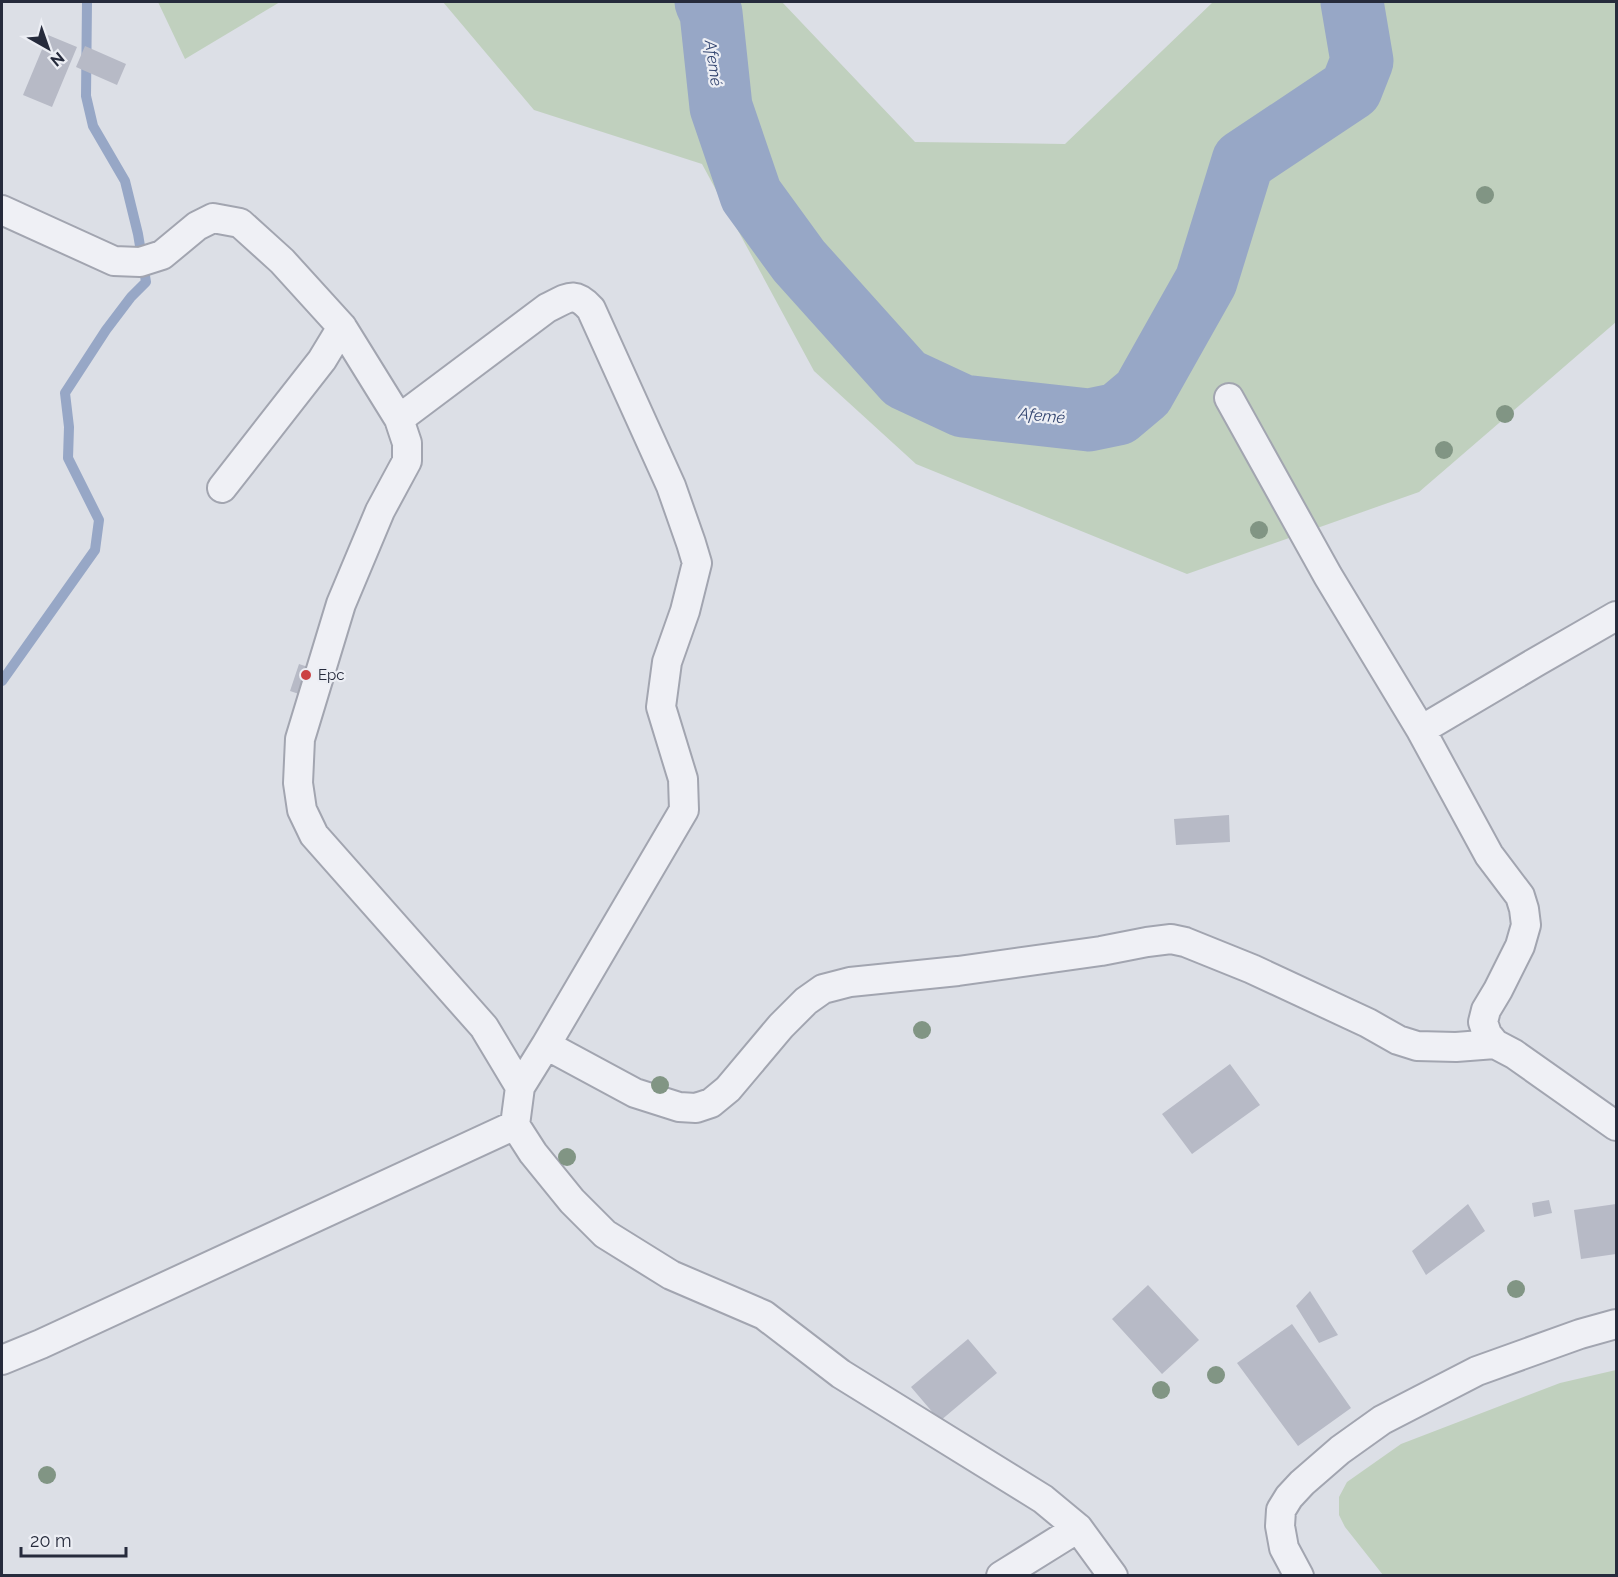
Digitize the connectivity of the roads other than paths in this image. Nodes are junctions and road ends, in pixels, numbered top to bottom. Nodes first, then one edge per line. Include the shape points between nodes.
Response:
1 (2, 210) edge
2 (342, 327) junction
3 (1229, 398) dead end
4 (399, 420) junction
5 (222, 488) dead end
6 (1617, 616) edge
7 (1421, 730) junction
8 (1495, 1044) junction
9 (546, 1045) junction
10 (520, 1087) junction
11 (515, 1125) junction
12 (1617, 1126) edge
13 (1617, 1324) edge
14 (2, 1360) edge
15 (1078, 1528) junction
16 (1001, 1575) edge
17 (1113, 1575) edge
18 (1299, 1575) edge

1 - 2 street via 114,261 140,262 162,255 213,218 240,223 282,261
2 - 4 street
2 - 5 street via 322,360
3 - 7 street via 1328,576
4 - 9 street via 547,308 569,297 582,298 591,309 671,486 697,563 667,662 661,706 683,779 684,810
4 - 10 street via 407,443 406,461 341,604 300,740 298,783 302,810 314,835 484,1027
6 - 7 street
7 - 8 street via 1489,855 1520,896 1524,909 1526,926 1520,946 1483,1022
8 - 9 street via 1417,1046 1398,1040 1252,969 1171,939 958,971 850,982 824,989 781,1026 728,1089 711,1103 696,1108 679,1107 635,1093
8 - 12 street
9 - 10 street
10 - 11 street
11 - 14 street
11 - 15 street via 572,1201 605,1234 671,1275 764,1315 841,1374 1043,1499
13 - 18 street via 1477,1371 1382,1420 1340,1450 1302,1483 1281,1510 1284,1548
15 - 16 street
15 - 17 street

